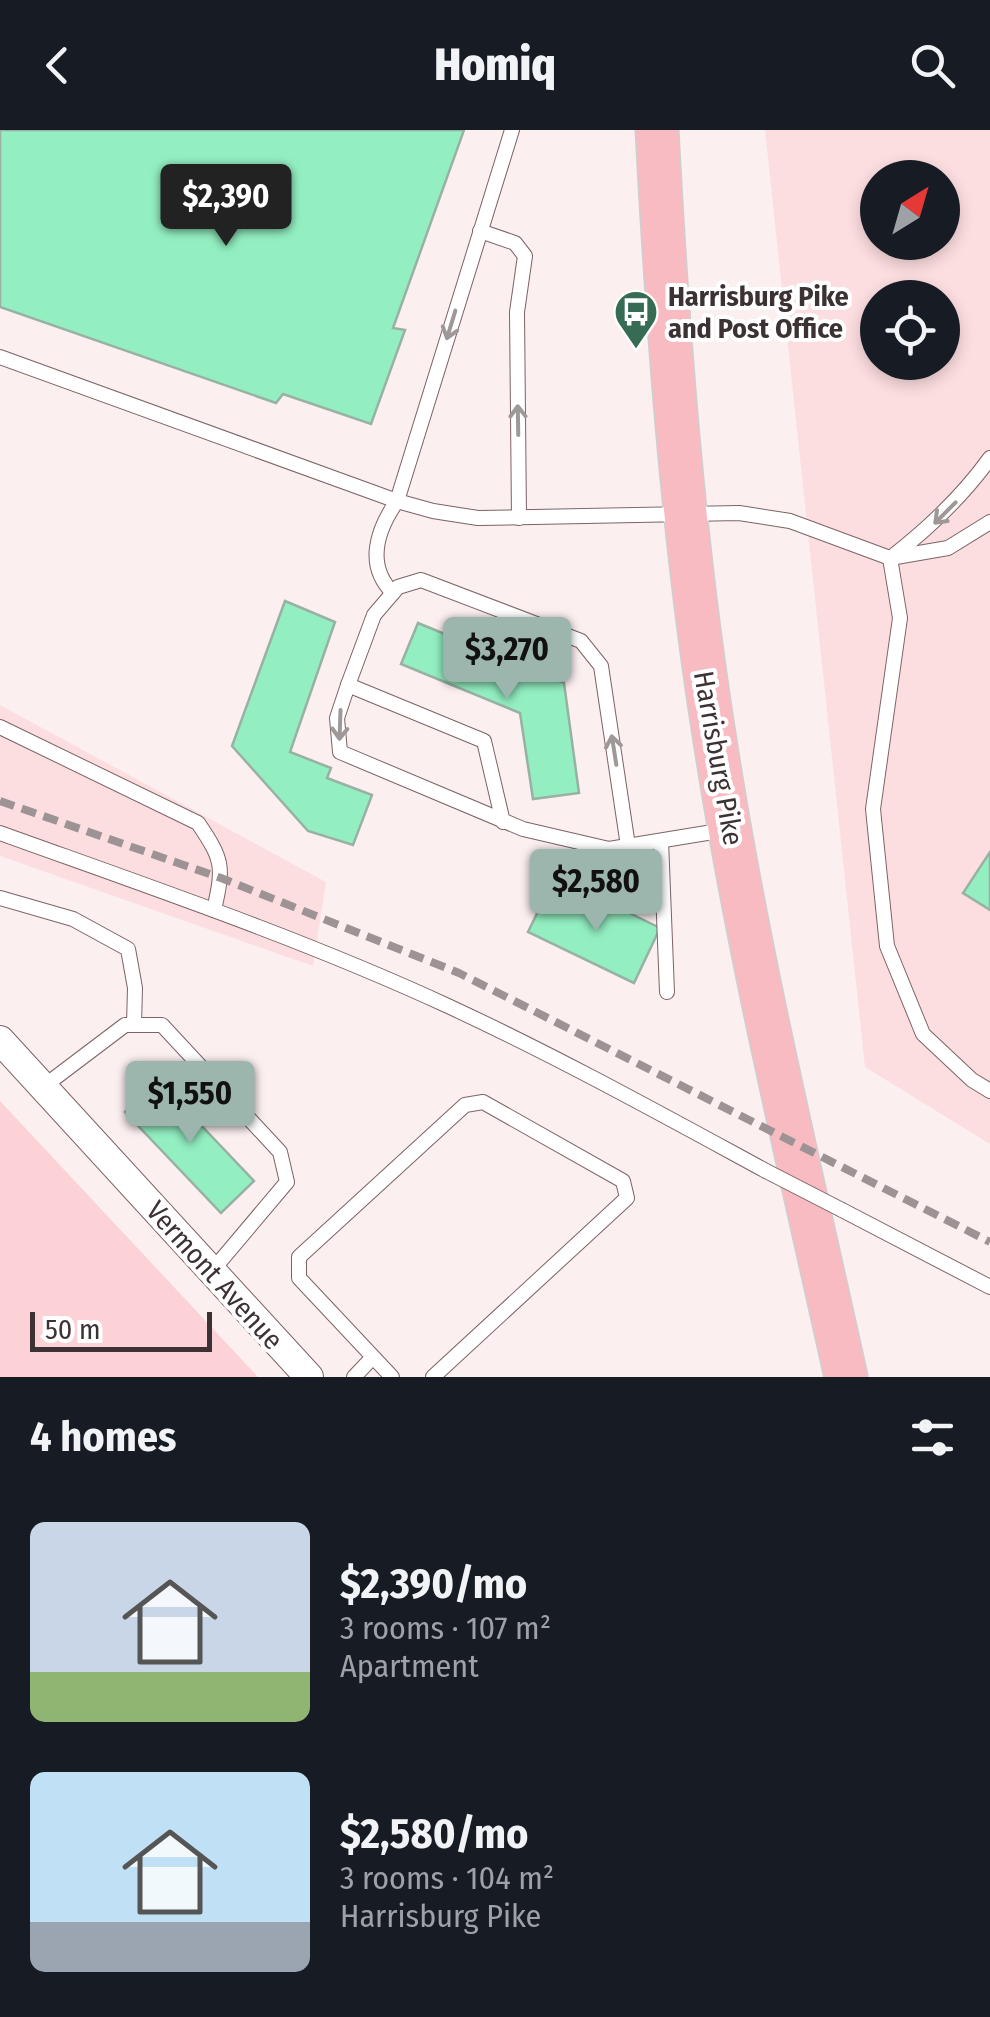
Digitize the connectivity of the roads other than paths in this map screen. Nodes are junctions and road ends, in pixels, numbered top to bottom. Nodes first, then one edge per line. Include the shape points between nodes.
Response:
1 (512, 130) edge
2 (657, 130) edge
3 (480, 231) junction
4 (0, 357) edge
5 (990, 458) edge
6 (397, 501) junction
7 (683, 514) junction
8 (519, 518) junction
9 (990, 522) edge
10 (890, 558) junction
11 (393, 593) junction
12 (348, 684) junction
13 (0, 727) edge
14 (504, 822) junction
15 (731, 829) junction
16 (0, 833) edge
17 (661, 840) junction
18 (628, 846) junction
19 (0, 898) edge
20 (214, 910) junction
21 (666, 992) dead end
22 (134, 1025) junction
23 (0, 1040) edge
24 (43, 1087) junction
25 (990, 1091) edge
26 (212, 1272) junction
27 (990, 1287) edge
28 (372, 1358) junction
29 (309, 1377) edge
30 (354, 1377) edge
31 (392, 1377) edge
32 (433, 1377) edge
33 (846, 1377) edge

1 - 3 lane
2 - 7 main road, Harrisburg Pike
3 -> 6 lane
8 -> 3 lane via 517,312 524,256 515,243
4 - 6 lane
5 -> 10 lane via 967,491
6 - 8 lane via 455,516
6 - 11 lane via 376,547 383,583
7 - 8 lane
7 - 10 lane via 790,521
7 - 15 main road, Harrisburg Pike
9 - 10 lane via 948,548
10 - 25 lane via 900,618 873,808 888,946 923,1034
11 - 12 lane via 374,615
18 -> 11 lane via 601,666 581,641 421,580
12 - 14 lane via 484,741
12 -> 14 lane via 337,718 340,752
13 - 20 lane via 198,823 219,853
14 - 18 lane via 609,849
15 - 17 lane
15 - 33 main road, Harrisburg Pike
16 - 20 lane
17 - 18 lane
17 - 21 lane
19 - 22 lane via 73,919 128,949
20 - 27 lane, bridge via 446,1005
22 - 24 lane via 125,1025
22 - 26 lane via 162,1026 280,1152 287,1182
23 - 24 street, Vermont Avenue
24 - 26 street, Vermont Avenue
26 - 29 street, Vermont Avenue
28 - 30 lane
28 - 31 lane
28 - 32 lane via 299,1278 298,1257 466,1105 484,1102 623,1180 627,1198

